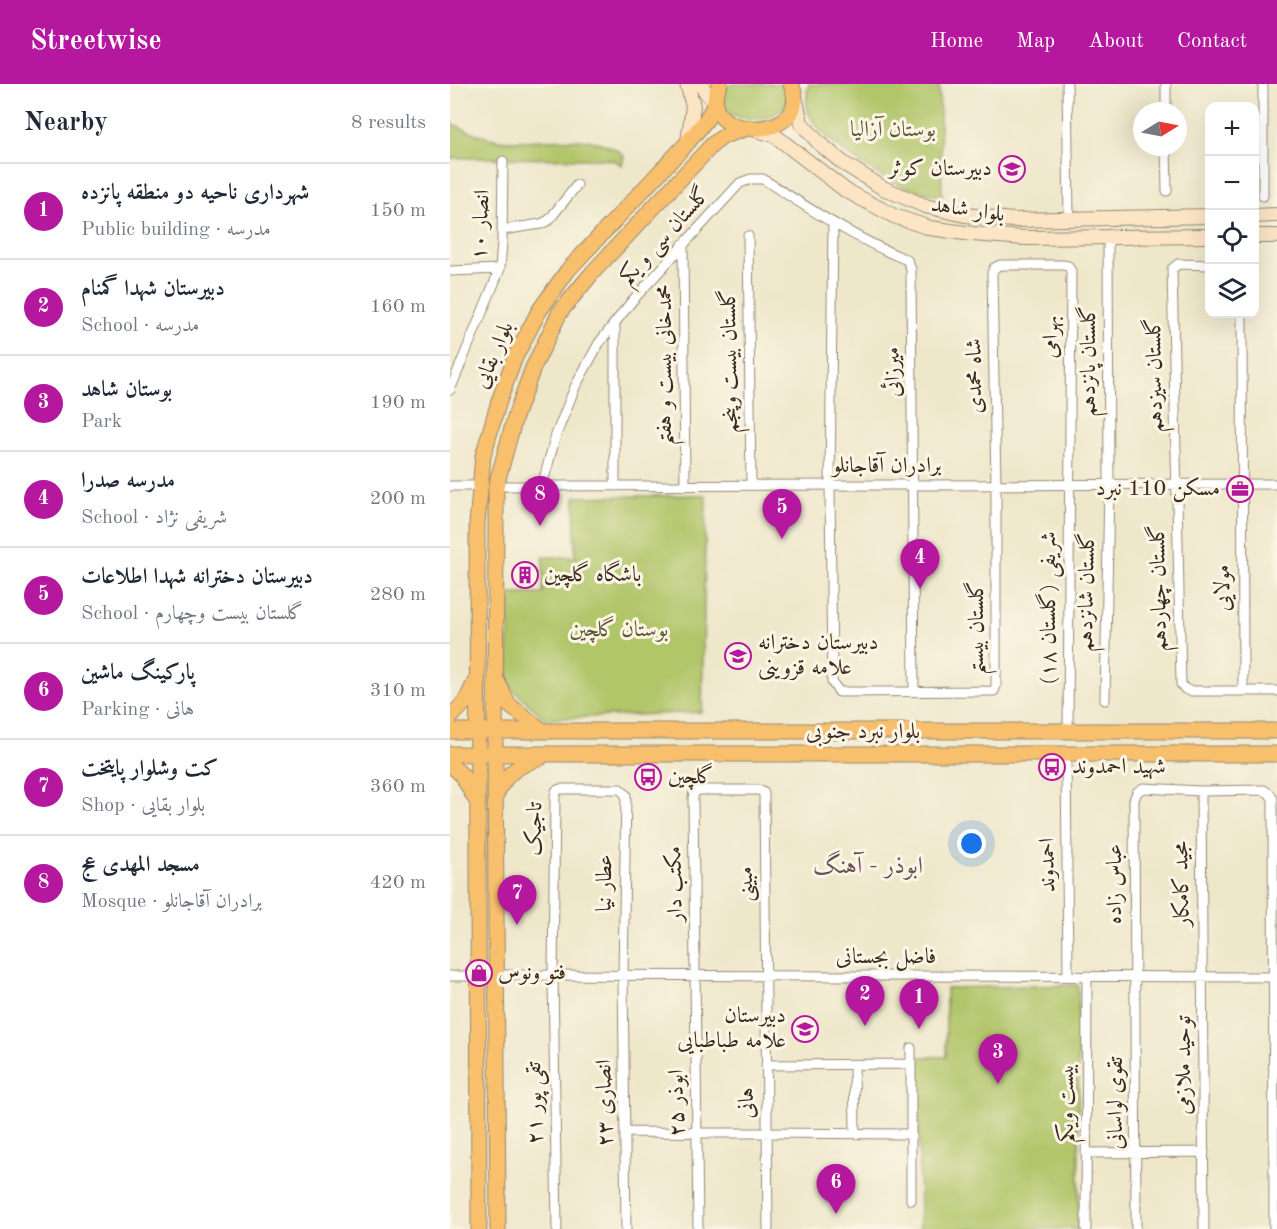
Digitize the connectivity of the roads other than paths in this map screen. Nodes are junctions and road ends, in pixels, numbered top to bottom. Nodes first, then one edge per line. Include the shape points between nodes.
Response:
1 (687, 84) edge
2 (700, 84) edge
3 (720, 84) edge
4 (1067, 84) edge
5 (1166, 84) edge
6 (1263, 84) edge
7 (795, 88) edge
8 (1166, 102) edge
9 (716, 104) junction
10 (748, 128) junction
11 (688, 142) junction
12 (1166, 156) edge
13 (503, 161) dead end
14 (577, 185) dead end
15 (1167, 191) dead end
16 (1263, 196) dead end
17 (1277, 215) edge
18 (1205, 216) edge
19 (1259, 216) edge
20 (1069, 218) junction
21 (832, 224) junction
22 (502, 230) junction
23 (748, 236) dead end
24 (1205, 236) edge
25 (1259, 236) edge
26 (1277, 236) edge
27 (1070, 237) junction
28 (1108, 237) junction
29 (684, 244) junction
30 (907, 260) joint
31 (1205, 265) edge
32 (994, 268) joint
33 (450, 270) edge
34 (500, 270) junction
35 (1242, 318) edge
36 (615, 323) junction
37 (452, 380) edge
38 (450, 390) edge
39 (1108, 484) junction
40 (1176, 484) junction
41 (1241, 484) junction
42 (1277, 484) edge
43 (751, 485) junction
44 (830, 485) junction
45 (914, 485) junction
46 (996, 485) junction
47 (1069, 485) junction
48 (450, 486) edge
49 (479, 486) junction
50 (496, 486) junction
51 (542, 486) junction
52 (615, 486) junction
53 (685, 486) junction
54 (478, 674) junction
55 (495, 676) junction
56 (1277, 691) edge
57 (914, 692) junction
58 (1243, 692) junction
59 (1105, 700) dead end
60 (450, 718) edge
61 (450, 731) edge
62 (478, 731) junction
63 (495, 731) junction
64 (543, 731) junction
65 (1277, 731) edge
66 (1068, 732) junction
67 (450, 754) edge
68 (477, 754) junction
69 (1066, 754) junction
70 (1277, 754) edge
71 (495, 755) junction
72 (551, 755) junction
73 (450, 764) edge
74 (624, 791) joint
75 (1201, 791) junction
76 (764, 793) joint
77 (496, 795) junction
78 (478, 806) junction
79 (496, 975) junction
80 (450, 976) edge
81 (477, 976) junction
82 (553, 976) junction
83 (623, 976) junction
84 (695, 976) junction
85 (765, 976) junction
86 (1068, 976) junction
87 (1087, 976) junction
88 (1135, 977) junction
89 (1203, 977) junction
90 (1275, 977) edge
91 (911, 1048) dead end
92 (911, 1064) junction
93 (766, 1065) junction
94 (854, 1065) junction
95 (625, 1132) junction
96 (696, 1132) junction
97 (767, 1133) junction
98 (855, 1134) junction
99 (911, 1134) junction
100 (1204, 1152) junction
101 (1086, 1153) junction
102 (1136, 1153) junction
103 (911, 1200) dead end
104 (479, 1229) edge
105 (498, 1229) edge
106 (557, 1229) edge
107 (626, 1229) edge
108 (698, 1229) edge
109 (768, 1229) edge
110 (1086, 1229) edge
111 (1136, 1229) edge
112 (1204, 1229) edge
113 (1274, 1229) edge

1 - 11 main road via 693,106
2 - 9 main road
3 - 9 main road
4 - 20 street
5 - 8 street
6 - 16 street
7 - 10 main road, بلوار بقایی via 794,107 785,120
7 - 20 main road, بلوار شاهد via 801,123 843,163 883,188 925,206 965,215 1012,220
9 - 10 main road via 725,121
9 - 11 main road, بلوار بقایی
10 - 27 main road, بلوار شاهد via 774,135 845,190 894,216 930,228 972,234
10 - 50 main road, بلوار بقایی via 713,144 560,312 516,414
11 - 49 main road, بلوار بقایی via 568,270 539,311 515,357 499,400
12 - 15 street
13 - 22 street, انصار ۱۰
14 - 22 street via 549,220
17 - 19 main road
18 - 20 main road, بلوار شاهد
20 - 27 main road
21 - 29 street, گلستان سی و یکم via 763,179 751,179 740,183
21 - 30 street, گلستان سی و یکم
21 - 44 street
22 - 34 street, انصار ۱۰
23 - 43 street, گلستان بیست وپنجم
24 - 28 main road, بلوار شاهد
25 - 26 main road
27 - 28 main road, بلوار شاهد
28 - 39 street, گلستان پانزدهم
29 - 36 street, گلستان سی و یکم
29 - 53 street, محمدخانی بیست و هفتم
30 - 45 street, میرزائی via 911,269
31 - 40 street, گلستان سیزدهم via 1172,269
32 - 46 street, شاه محمدی
32 - 47 street, بهرامی via 1064,265 1071,271
33 - 34 street
34 - 37 street, انصار ۱۰
35 - 41 street, مولایی
36 - 51 street, گلستان سی و یکم via 575,387
36 - 52 street
37 - 38 street, انصار ۱۰
39 - 40 street, برادران آقاجانلو
39 - 47 street, برادران آقاجانلو
39 - 59 street, گلستان شانزدهم
40 - 41 street, برادران آقاجانلو
40 - 58 street, گلستان چهاردهم via 1181,684 1190,691
41 - 42 street, برادران آقاجانلو
41 - 58 street, مولایی
43 - 44 street, برادران آقاجانلو
43 - 53 street, برادران آقاجانلو
44 - 45 street, برادران آقاجانلو
44 - 57 street via 832,682 839,692
45 - 46 street, برادران آقاجانلو
45 - 57 street, میرزائی
46 - 47 street, برادران آقاجانلو
46 - 57 street, گلستان بیستم via 996,686 988,692
47 - 66 street, شریفی (گلستان ۱۸)
48 - 49 street
49 - 50 main road
49 - 54 main road, بلوار بقایی
50 - 51 street, برادران آقاجانلو
50 - 55 main road, بلوار بقایی
51 - 52 street, برادران آقاجانلو
52 - 53 street, برادران آقاجانلو
54 - 60 main road via 466,701
54 - 62 main road, بلوار بقایی
55 - 63 main road, بلوار بقایی
55 - 64 main road via 509,705
56 - 58 street
61 - 62 main road, بلوار نبرد جنوبی
62 - 63 main road, بلوار نبرد جنوبی
62 - 68 main road, بلوار بقایی
63 - 64 main road, بلوار نبرد جنوبی
63 - 71 main road, بلوار بقایی
64 - 66 main road, بلوار نبرد جنوبی
65 - 66 main road, بلوار نبرد جنوبی
67 - 68 main road, بلوار نبرد جنوبی
68 - 71 main road, بلوار نبرد جنوبی
68 - 78 main road, بلوار بقایی
69 - 70 main road, بلوار نبرد جنوبی
69 - 72 main road, بلوار نبرد جنوبی
69 - 86 street, احمدوند
71 - 72 main road, بلوار نبرد جنوبی
71 - 77 main road, بلوار بقایی
72 - 77 main road via 512,771
73 - 78 main road via 469,785
74 - 82 street, تاجیک via 556,791
74 - 83 street, عطار نیا
75 - 88 street, عباس زاده via 1143,788 1134,800
75 - 89 street, مجید کامکار
75 - 90 street via 1264,790 1273,800
76 - 84 street, مکتب دار via 694,792
76 - 85 street, مبینی
77 - 79 main road, بلوار بقایی
78 - 81 main road, بلوار بقایی
79 - 81 main road
79 - 82 street, فاضل بجستانی
79 - 105 main road, بلوار بقایی
80 - 81 street
81 - 104 main road, بلوار بقایی
82 - 83 street, فاضل بجستانی
82 - 106 street, تقی پور ۲۱
83 - 84 street, فاضل بجستانی
83 - 95 street, انصاری ۲۳
84 - 85 street, فاضل بجستانی
84 - 96 street, ابوذر ۲۵
85 - 86 street, فاضل بجستانی
85 - 93 street, هانی
86 - 87 street, فاضل بجستانی
87 - 88 street, فاضل بجستانی
87 - 101 street, بیست ویکم
88 - 89 street, فاضل بجستانی
88 - 102 street, تقوی لواسانی
89 - 90 street, فاضل بجستانی
89 - 100 street, توحید ملازمی
90 - 113 street
91 - 92 street
92 - 94 street
92 - 99 street
93 - 94 street
93 - 97 street, هانی
94 - 98 street
95 - 96 street
95 - 107 street, انصاری ۲۳
96 - 97 street
96 - 108 street, ابوذر ۲۵
97 - 98 street
97 - 109 street, هانی
98 - 99 street
99 - 103 street
100 - 102 street
100 - 112 street, توحید ملازمی
101 - 102 street
101 - 110 street, بیست ویکم
102 - 111 street, تقوی لواسانی

